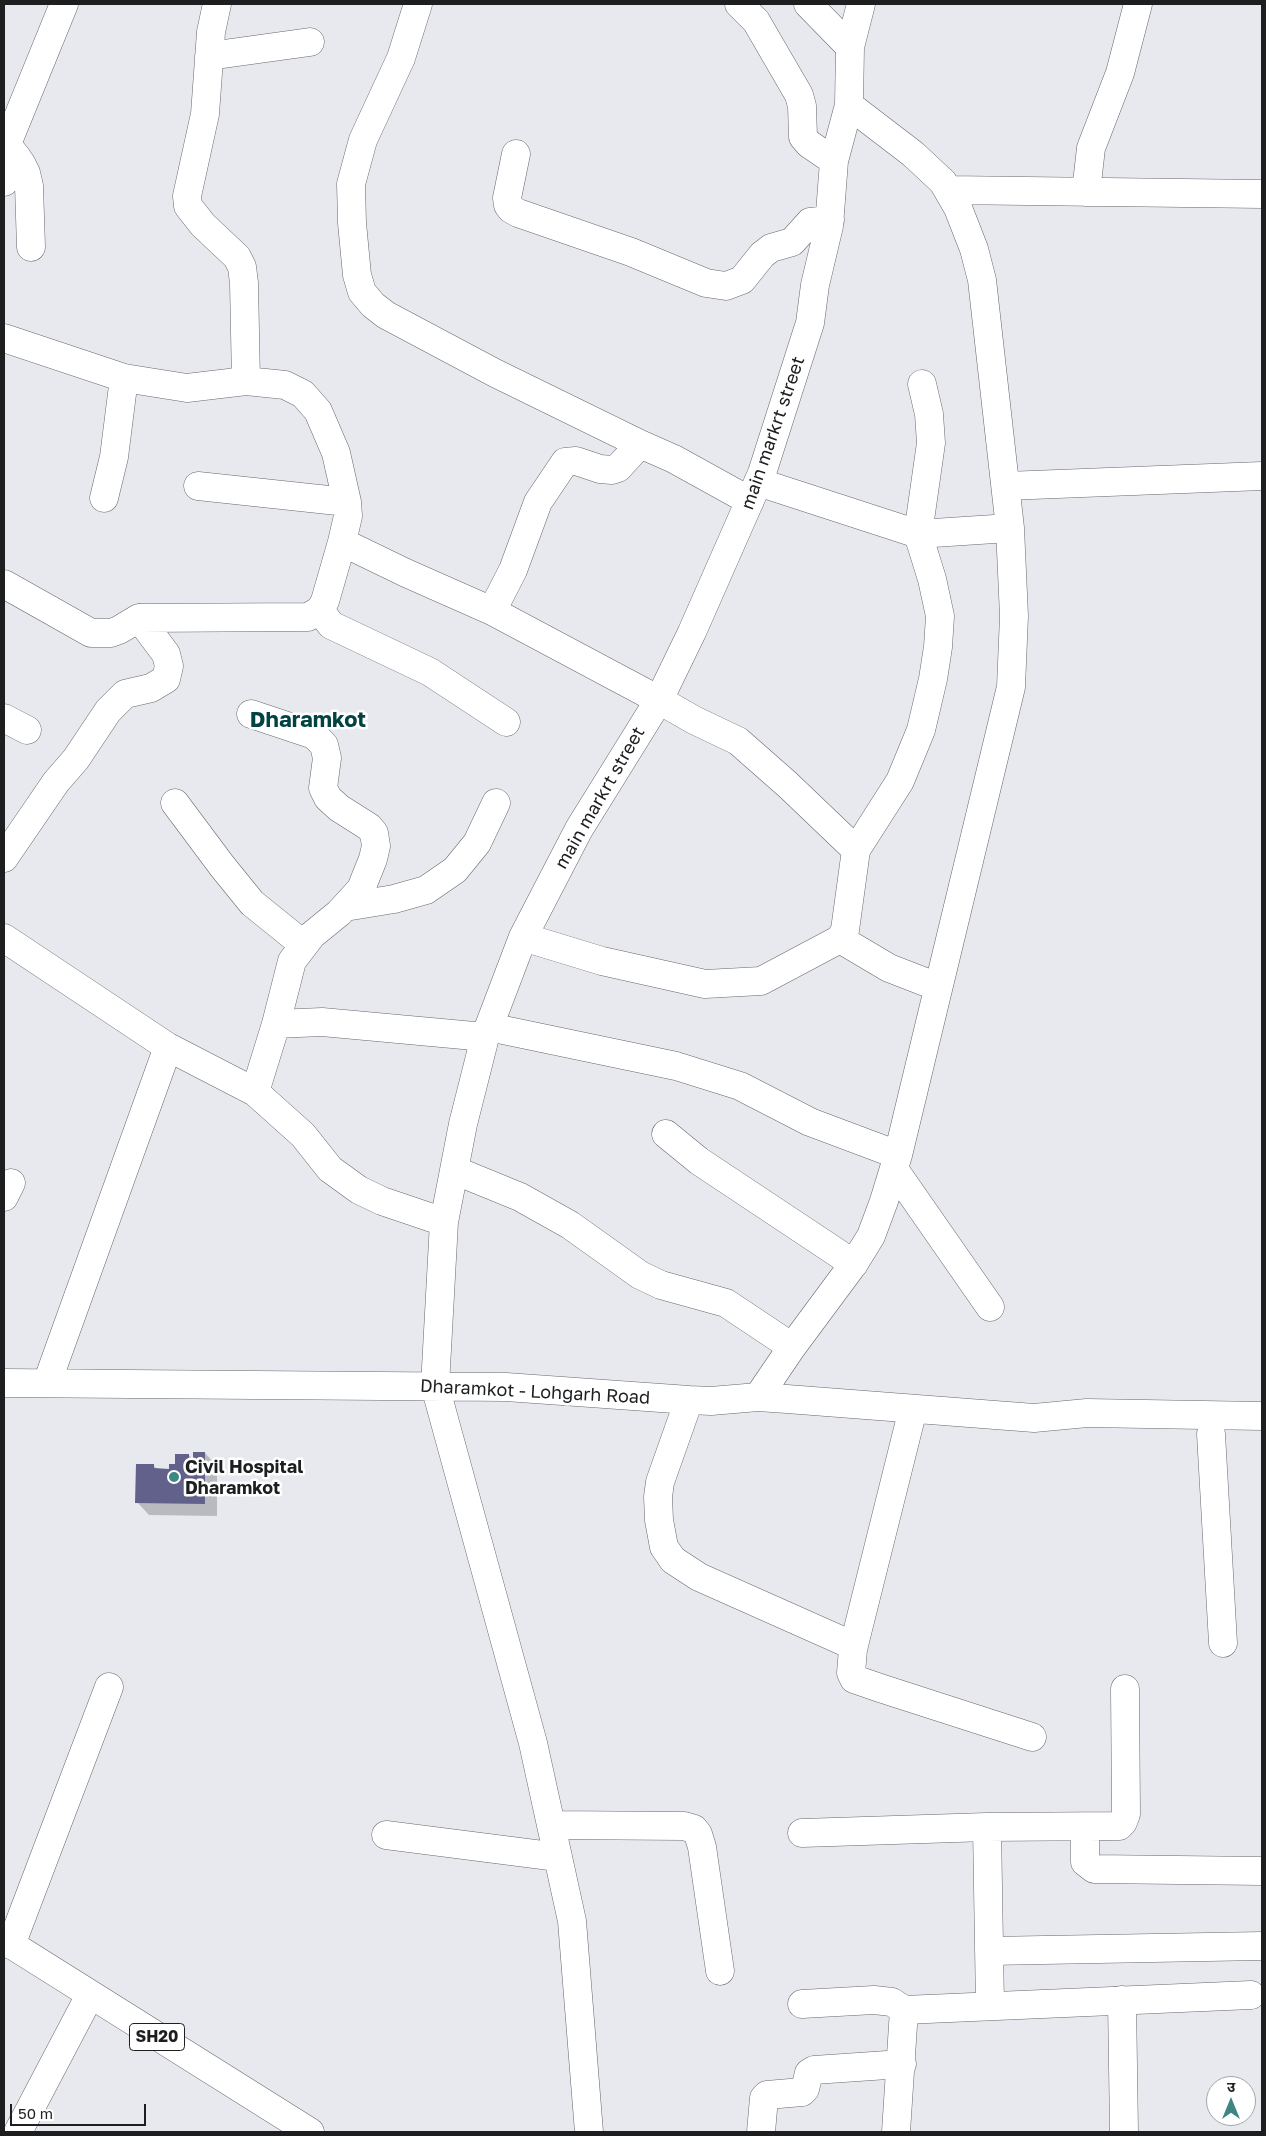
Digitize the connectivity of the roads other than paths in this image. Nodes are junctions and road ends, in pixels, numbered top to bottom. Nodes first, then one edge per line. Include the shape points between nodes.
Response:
1 (64, 4) edge
2 (217, 4) edge
3 (418, 4) edge
4 (739, 4) edge
5 (808, 4) edge
6 (861, 4) edge
7 (1138, 4) edge
8 (310, 42) dead end
9 (850, 46) junction
10 (209, 56) junction
11 (849, 105) junction
12 (9, 148) edge
13 (516, 154) dead end
14 (834, 161) junction
15 (4, 182) edge
16 (948, 190) junction
17 (1086, 192) junction
18 (1262, 194) edge
19 (830, 223) junction
20 (32, 247) dead end
21 (4, 338) edge
22 (124, 378) junction
23 (246, 381) junction
24 (922, 384) dead end
25 (640, 444) junction
26 (1262, 476) edge
27 (198, 486) dead end
28 (1006, 486) junction
29 (754, 491) junction
30 (104, 498) dead end
31 (347, 502) junction
32 (1010, 528) junction
33 (918, 534) junction
34 (342, 542) junction
35 (4, 584) edge
36 (320, 610) junction
37 (492, 611) junction
38 (139, 618) junction
39 (659, 700) junction
40 (251, 714) dead end
41 (506, 722) dead end
42 (496, 803) dead end
43 (175, 804) dead end
44 (856, 850) junction
45 (4, 858) edge
46 (345, 907) junction
47 (523, 937) junction
48 (4, 938) edge
49 (840, 938) junction
50 (304, 946) junction
51 (938, 987) junction
52 (276, 1024) junction
53 (487, 1032) junction
54 (168, 1047) junction
55 (255, 1092) junction
56 (666, 1134) dead end
57 (896, 1162) junction
58 (454, 1170) junction
59 (444, 1222) junction
60 (854, 1264) junction
61 (990, 1307) dead end
62 (792, 1347) junction
63 (4, 1383) edge
64 (47, 1383) junction
65 (435, 1386) junction
66 (758, 1398) junction
67 (689, 1400) junction
68 (912, 1409) junction
69 (1262, 1416) edge
70 (1034, 1418) junction
71 (1211, 1434) junction
72 (1262, 1434) edge
73 (1223, 1644) dead end
74 (854, 1646) junction
75 (109, 1687) dead end
76 (1125, 1689) dead end
77 (1032, 1737) dead end
78 (551, 1825) junction
79 (987, 1826) junction
80 (1085, 1826) junction
81 (802, 1834) dead end
82 (386, 1835) dead end
83 (558, 1857) junction
84 (1262, 1871) edge
85 (8, 1943) edge
86 (1262, 1946) edge
87 (989, 1951) junction
88 (720, 1971) dead end
89 (90, 1995) junction
90 (1251, 1995) dead end
91 (1122, 2000) junction
92 (802, 2004) dead end
93 (990, 2006) junction
94 (904, 2010) junction
95 (902, 2064) junction
96 (14, 2126) edge
97 (310, 2132) edge
98 (589, 2132) edge
99 (761, 2132) edge
100 (896, 2132) edge
101 (1124, 2132) edge

1 - 12 street
2 - 10 street
3 - 25 street via 401,58 363,140 351,184 357,275 362,292 386,315 494,373
4 - 14 street via 756,22 799,95 803,137
5 - 9 street
6 - 9 street, main markrt street
7 - 17 street via 1120,73 1092,148
8 - 10 street
9 - 11 street, main markrt street
10 - 23 street via 205,114 187,196 188,206 242,266
11 - 14 street, main markrt street
11 - 16 street via 913,154
12 - 15 street
12 - 20 street via 26,174 29,186
13 - 19 street via 507,198 512,209 706,282 726,286 742,280 762,255 771,248 792,242 810,222
14 - 19 street, main markrt street
16 - 17 street
16 - 28 street via 974,249 982,280
17 - 18 street
19 - 29 street, main markrt street via 815,285 810,323 785,407
21 - 22 street
22 - 23 street via 187,388
22 - 30 street via 114,457
23 - 31 street via 285,385 303,394 318,411 336,453
24 - 33 street via 930,414 930,443
25 - 29 street
25 - 37 street via 618,468 612,470 576,461 565,462 538,502
26 - 28 street
27 - 31 street
28 - 32 street
29 - 33 street
29 - 39 street, main markrt street
31 - 34 street via 348,516
32 - 33 street
32 - 51 street via 1014,616 1011,686
33 - 44 street via 940,616 933,679 921,730 900,781
34 - 36 street
34 - 37 street
35 - 38 street via 91,633 111,633
36 - 38 street via 308,617
36 - 41 street via 331,625 430,672
37 - 39 street
38 - 45 street via 166,654 169,666 166,679 151,688 125,694 108,711
39 - 44 street via 738,741
39 - 47 street, main markrt street via 579,829
40 - 46 street via 314,734 324,744 327,758 323,788 328,798 374,833 373,859 361,889
42 - 46 street via 477,843 456,870 426,890
43 - 50 street via 252,902
44 - 49 street via 845,930
46 - 50 street
47 - 49 street via 602,961 705,984 762,980
47 - 53 street, main markrt street
48 - 54 street
49 - 51 street via 889,968
50 - 52 street via 292,961
51 - 57 street
52 - 53 street via 322,1022
52 - 55 street
53 - 57 street via 676,1066 731,1083
53 - 58 street, main markrt street
54 - 55 street
54 - 64 street
55 - 59 street via 303,1135 330,1169 359,1190
56 - 60 street via 707,1166
57 - 60 street via 871,1236
57 - 61 street
58 - 59 street, main markrt street
58 - 62 street via 520,1198 570,1225 640,1275 661,1285 726,1303
59 - 65 street, main markrt street
60 - 62 street
62 - 66 street
63 - 64 street, Dharamkot - Lohgarh Road
64 - 65 street, Dharamkot - Lohgarh Road
65 - 67 street, Dharamkot - Lohgarh Road via 506,1387
65 - 78 street, main markrt street via 533,1743
66 - 67 street, Dharamkot - Lohgarh Road
66 - 68 street, Dharamkot - Lohgarh Road
67 - 74 street via 660,1482 659,1520 664,1547 673,1560 699,1577
68 - 70 street, Dharamkot - Lohgarh Road
68 - 74 street
69 - 70 street, Dharamkot - Lohgarh Road via 1086,1414
70 - 71 street, Dharamkot - Lohgarh Road via 1084,1432
71 - 72 street, Dharamkot - Lohgarh Road
71 - 73 street
74 - 77 street via 850,1666 854,1679
75 - 85 street
76 - 80 street via 1124,1822 1114,1826
78 - 83 street, main markrt street
78 - 88 street via 684,1826 694,1829 702,1847
79 - 80 street
79 - 81 street
79 - 87 street
80 - 84 street via 1085,1862 1094,1868
82 - 83 street
83 - 98 street, main markrt street via 572,1921
85 - 89 street, SH20
86 - 87 street
87 - 93 street
89 - 96 street
89 - 97 street, SH20
90 - 91 street
91 - 93 street
91 - 101 street
92 - 94 street via 874,2000 898,2004
93 - 94 street
94 - 95 street
95 - 99 street via 814,2070 809,2073 802,2092 764,2098
95 - 100 street

